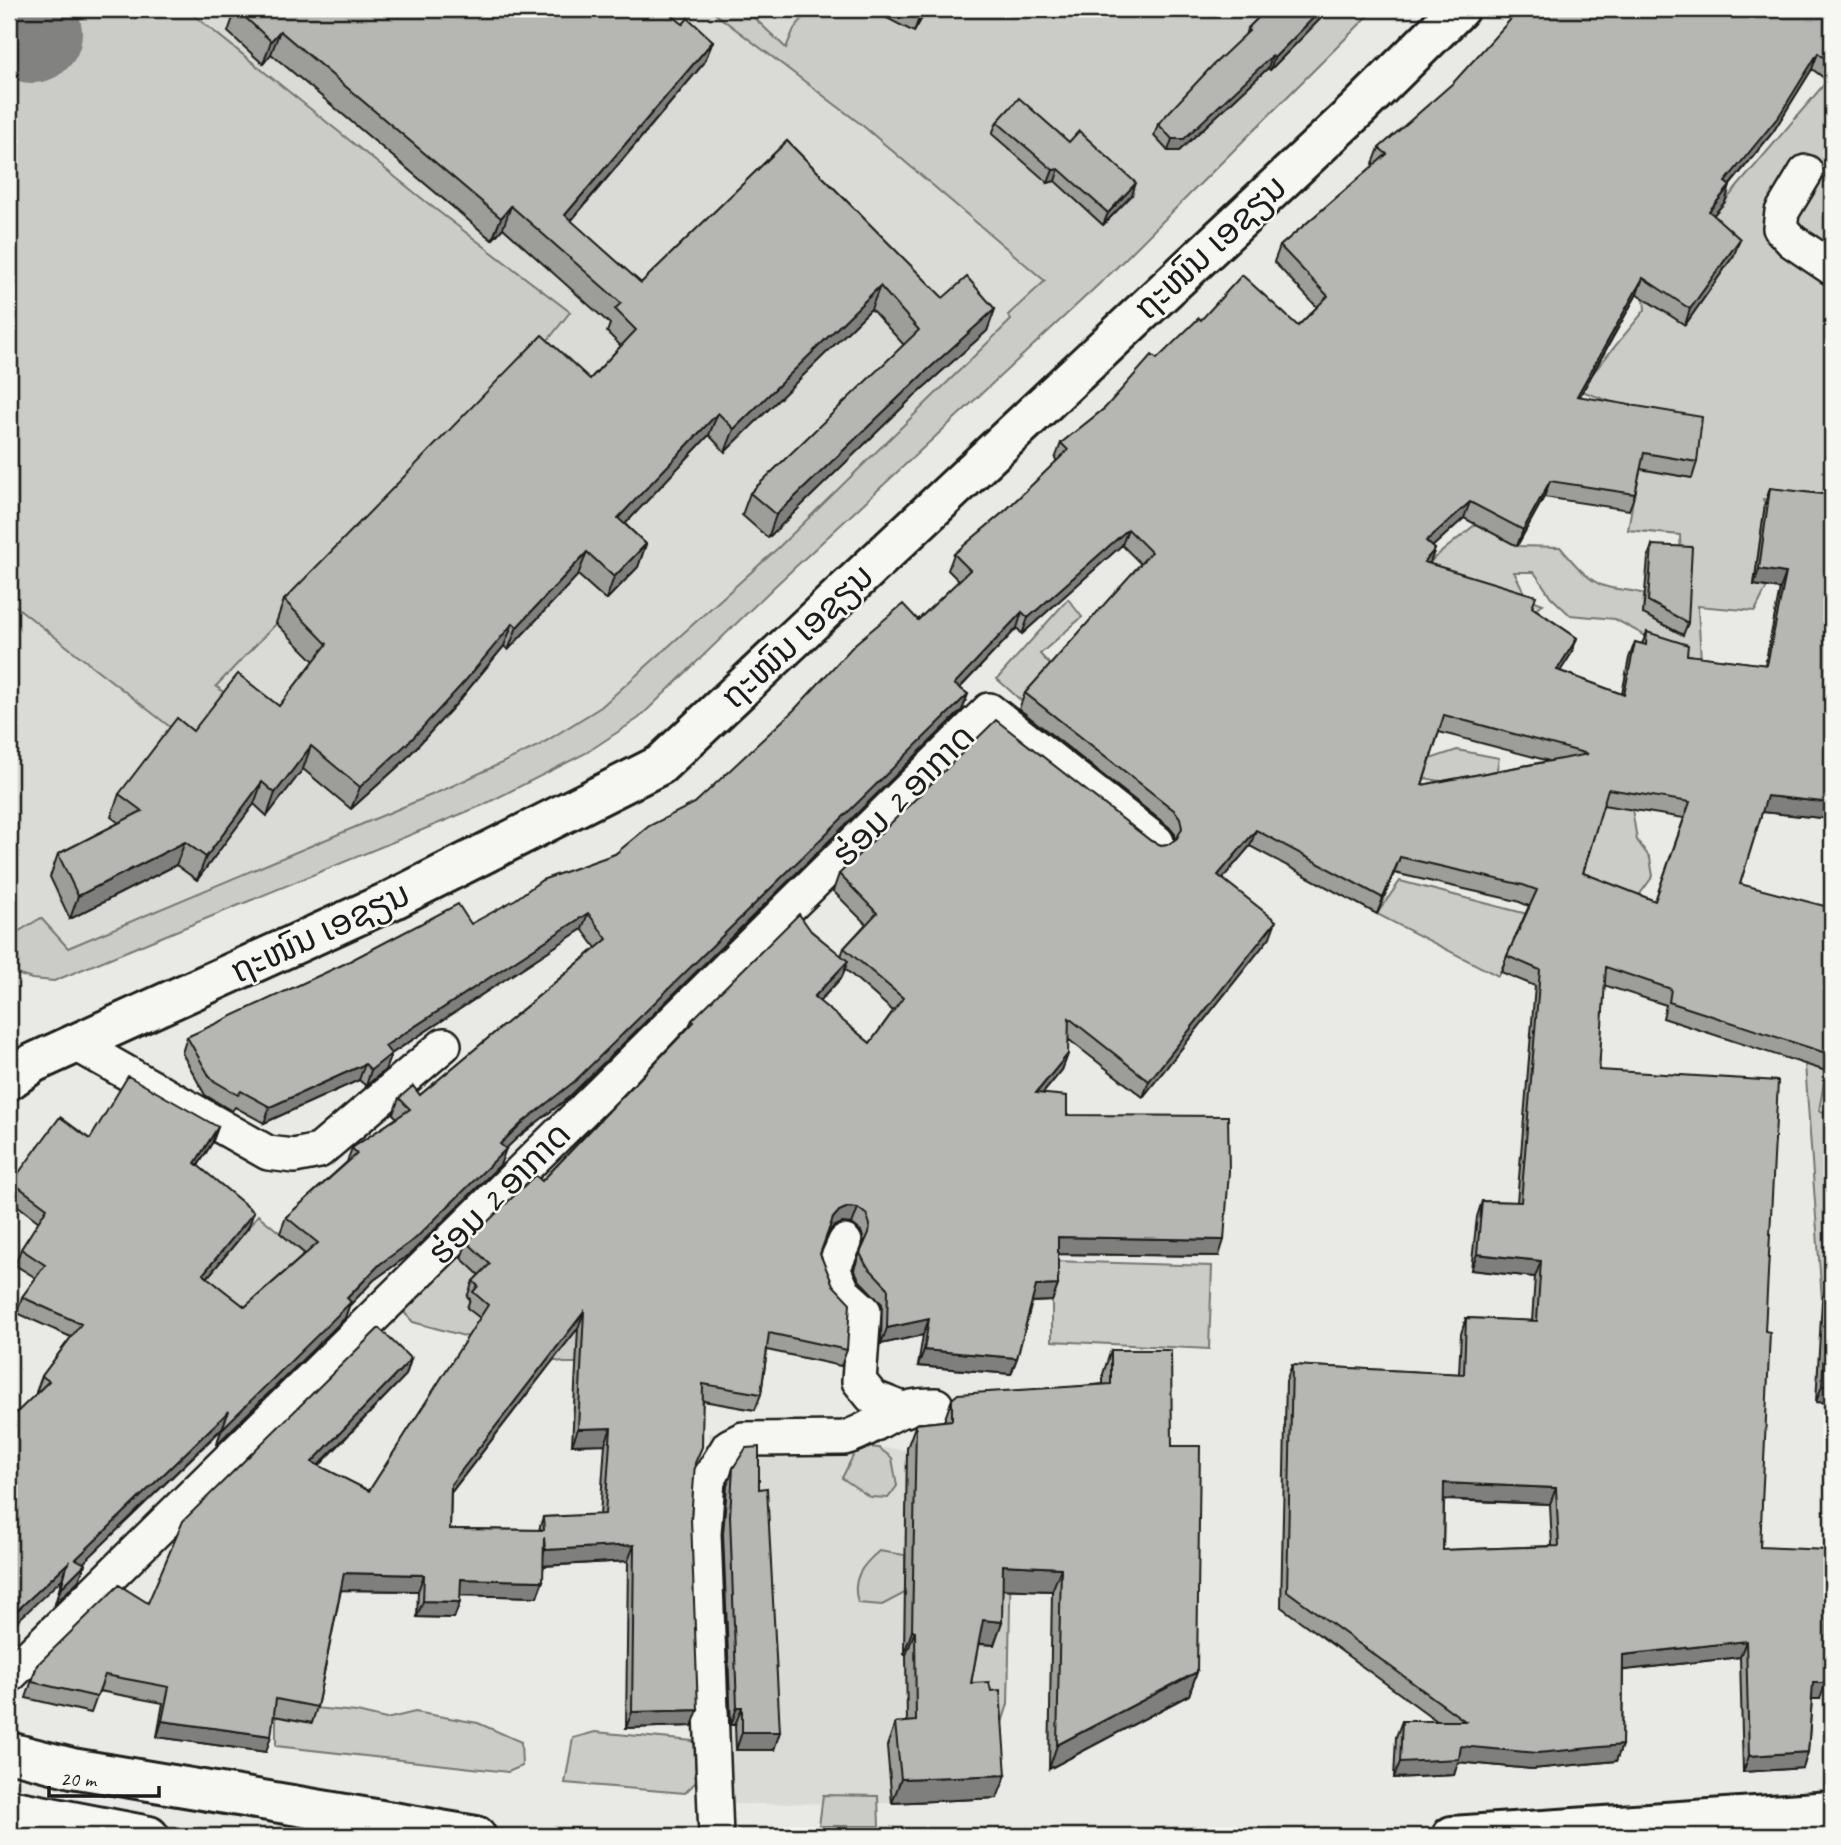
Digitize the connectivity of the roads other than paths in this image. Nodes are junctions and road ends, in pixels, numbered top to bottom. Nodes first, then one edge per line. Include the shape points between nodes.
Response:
1 (1459, 9) edge
2 (1806, 172) dead end
3 (1832, 268) edge
4 (1157, 842) edge
5 (76, 1044) junction
6 (444, 1045) dead end
7 (9, 1080) edge
8 (845, 1242) dead end
9 (9, 1676) edge
10 (9, 1752) edge
11 (9, 1809) edge
12 (1832, 1811) edge
13 (149, 1836) edge
14 (475, 1836) edge
15 (716, 1836) edge
16 (1452, 1836) edge

1 - 5 main road, ຖະໜົນ ເອຊຽນ via 660,765 392,900
2 - 3 street via 1782,212 1780,228 1792,242
4 - 9 street, ຮ່ອມ 2 ອາກາດ via 989,710
5 - 6 street via 268,1153 293,1156 319,1151
5 - 7 main road, ຖະໜົນ ເອຊຽນ via 33,1063
8 - 15 street via 833,1269 844,1293 864,1311 859,1381 872,1397 920,1407 844,1438 743,1439 729,1446 708,1480 704,1534
10 - 14 main road via 72,1768
11 - 13 main road
12 - 16 main road

